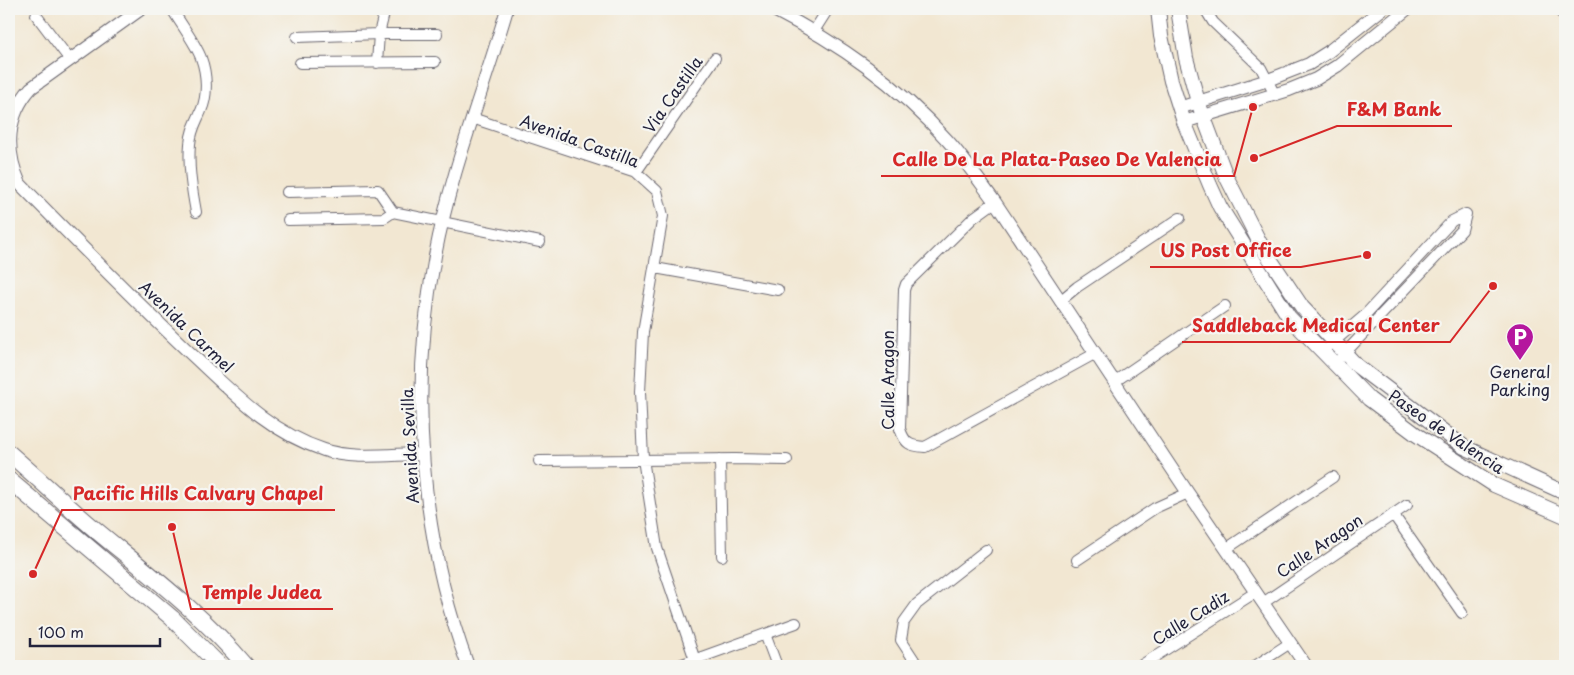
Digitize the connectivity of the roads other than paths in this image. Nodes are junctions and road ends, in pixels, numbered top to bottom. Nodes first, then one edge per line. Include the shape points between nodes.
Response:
1 (141, 9) edge
2 (172, 9) edge
3 (384, 9) edge
4 (507, 9) edge
5 (772, 9) edge
6 (828, 9) edge
7 (1158, 9) edge
8 (1178, 9) edge
9 (1205, 9) edge
10 (1382, 9) edge
11 (1407, 9) edge
12 (1559, 9) edge
13 (36, 15) dead end
14 (1565, 15) edge
15 (814, 31) junction
16 (379, 34) junction
17 (436, 34) dead end
18 (297, 37) dead end
19 (715, 58) dead end
20 (70, 60) junction
21 (435, 62) dead end
22 (300, 63) dead end
23 (377, 63) junction
24 (1268, 80) junction
25 (1275, 95) junction
26 (1198, 102) junction
27 (1180, 108) junction
28 (1203, 116) junction
29 (472, 118) junction
30 (1184, 122) junction
31 (636, 172) junction
32 (287, 192) dead end
33 (995, 202) junction
34 (196, 212) dead end
35 (393, 212) junction
36 (1180, 218) dead end
37 (288, 220) dead end
38 (443, 222) junction
39 (540, 242) dead end
40 (655, 268) junction
41 (778, 290) dead end
42 (1060, 301) junction
43 (1226, 306) dead end
44 (1334, 341) junction
45 (1323, 352) junction
46 (1345, 353) junction
47 (1096, 354) junction
48 (1335, 364) junction
49 (1114, 382) junction
50 (9, 453) edge
51 (423, 454) junction
52 (643, 459) junction
53 (720, 459) junction
54 (787, 460) dead end
55 (539, 462) dead end
56 (1333, 477) dead end
57 (9, 480) edge
58 (1188, 493) junction
59 (1565, 493) edge
60 (1407, 505) dead end
61 (1394, 514) junction
62 (1565, 516) edge
63 (96, 529) junction
64 (87, 546) junction
65 (1226, 549) junction
66 (986, 550) dead end
67 (722, 556) dead end
68 (1077, 560) dead end
69 (1259, 598) junction
70 (1462, 612) dead end
71 (796, 623) dead end
72 (765, 634) junction
73 (1290, 643) junction
74 (696, 663) edge
75 (220, 666) edge
76 (246, 666) edge
77 (468, 666) edge
78 (677, 666) edge
79 (777, 666) edge
80 (918, 666) edge
81 (1140, 666) edge
82 (1255, 666) edge
83 (1306, 666) edge

1 - 20 street
2 - 34 street via 201,58 205,75 206,94 190,143 190,180
3 - 16 street
4 - 29 street, Avenida Sevilla
5 - 15 street
6 - 15 street
7 - 27 main road, Paseo de Valencia via 1161,36
8 - 26 main road, Paseo de Valencia
9 - 24 street via 1213,22 1261,68
10 - 24 street via 1328,52 1289,73
11 - 25 street via 1327,73
12 - 14 street
13 - 20 street
15 - 33 street via 864,64 904,97 948,141
16 - 17 street
16 - 18 street
16 - 23 street
19 - 31 street, Via Castilla
20 - 51 street, Avenida Carmel via 31,88 13,118 11,158 20,184 162,326 255,413 276,428 326,451 358,455
21 - 23 street
22 - 23 street
24 - 25 street
24 - 26 street
25 - 28 street
26 - 27 street
26 - 28 main road, Paseo de Valencia
27 - 30 main road, Paseo de Valencia
28 - 30 street
28 - 44 main road, Paseo de Valencia via 1226,176 1262,247 1302,307
29 - 31 street, Avenida Castilla
29 - 38 street, Avenida Sevilla
30 - 45 main road, Paseo de Valencia via 1220,206 1289,317
31 - 40 street, Avenida Castilla via 657,191 663,216
32 - 35 street via 378,190
33 - 42 street
33 - 47 street, Calle Aragon via 973,218 906,284 900,429 904,439 913,446 925,447
35 - 37 street via 384,218
35 - 38 street
36 - 42 street
38 - 39 street
38 - 51 street, Avenida Sevilla via 435,255 424,341
40 - 41 street
40 - 52 street, Avenida Castilla via 643,332 640,392
42 - 47 street
43 - 49 street
44 - 45 street
44 - 46 main road, Paseo de Valencia
44 - 46 street via 1364,316 1452,221 1466,214 1462,230
45 - 48 main road, Paseo de Valencia
46 - 48 street
46 - 59 main road, Paseo de Valencia via 1357,366 1464,448
47 - 49 street
48 - 62 main road, Paseo de Valencia via 1369,399 1416,435 1494,485
49 - 58 street
50 - 63 main road
51 - 77 street, Avenida Sevilla via 429,515 442,581
52 - 53 street
52 - 55 street
52 - 74 street, Avenida Castilla via 657,548
53 - 54 street
53 - 67 street
56 - 65 street
57 - 64 main road
58 - 65 street
58 - 68 street via 1155,508
60 - 61 street, Calle Aragon
61 - 69 street, Calle Aragon
61 - 70 street
63 - 64 main road
63 - 76 main road via 186,604
64 - 75 main road via 172,618
65 - 69 street
66 - 80 street via 916,604 904,622 901,640
69 - 73 street
69 - 81 street, Calle Cadiz
71 - 72 street
72 - 74 street
72 - 79 street
73 - 82 street
73 - 83 street
74 - 78 street

